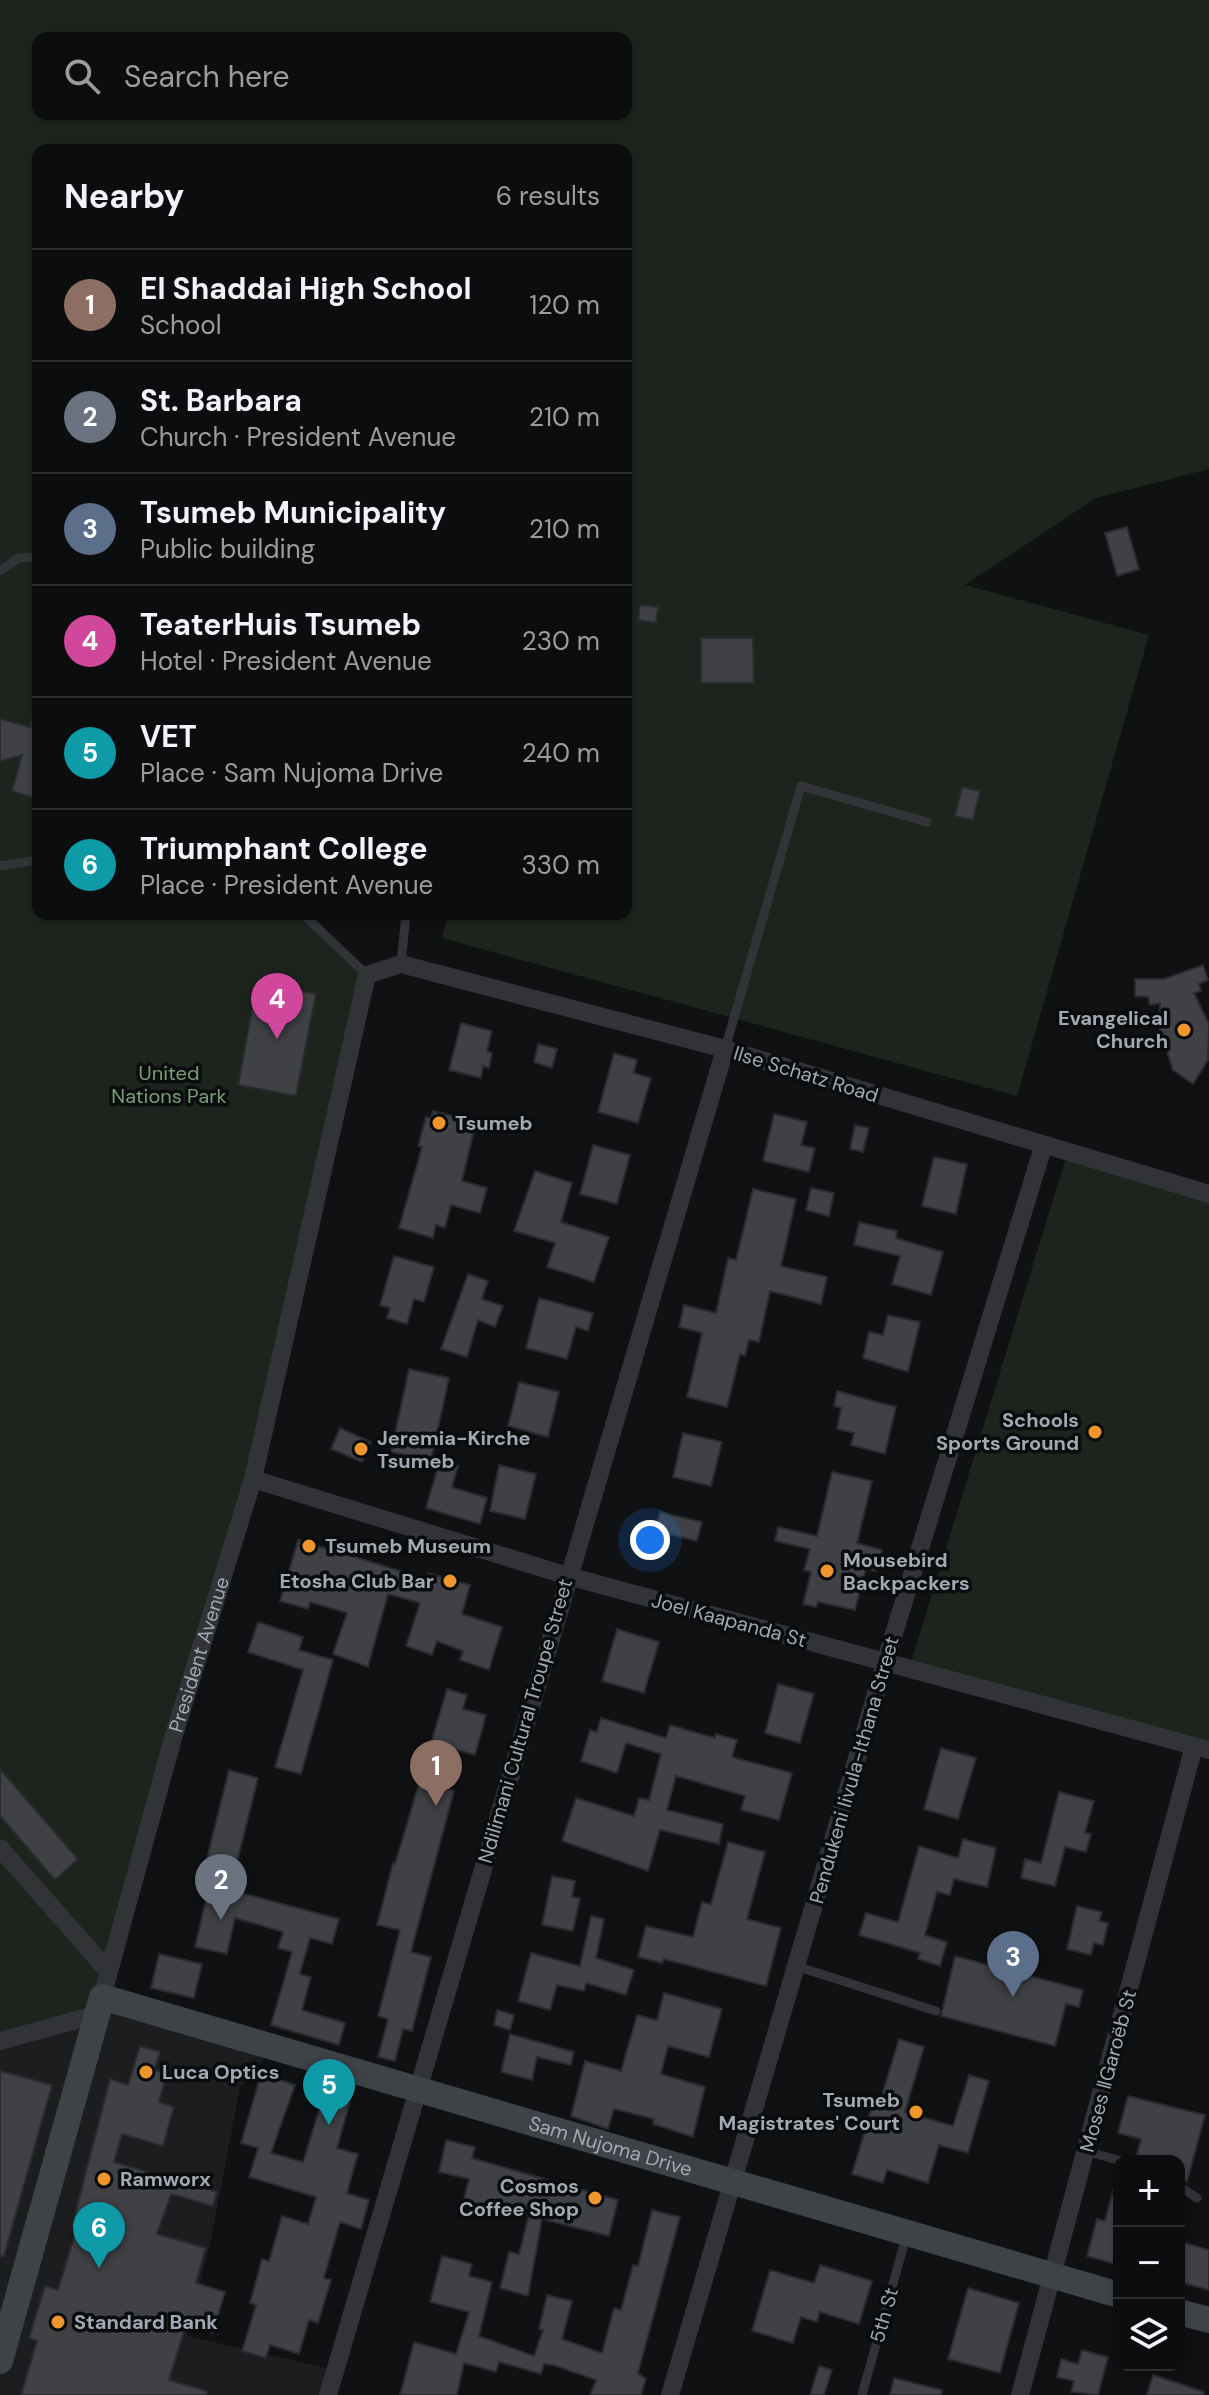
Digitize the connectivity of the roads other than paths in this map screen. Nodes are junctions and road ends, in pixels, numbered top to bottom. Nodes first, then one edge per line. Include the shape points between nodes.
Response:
1 (32, 557) edge
2 (0, 571) edge
3 (927, 822) dead end
4 (32, 861) edge
5 (0, 866) edge
6 (309, 920) edge
7 (405, 920) edge
8 (401, 964) junction
9 (367, 975) junction
10 (725, 1049) junction
11 (1043, 1147) junction
12 (1209, 1194) edge
13 (253, 1479) junction
14 (568, 1576) junction
15 (885, 1663) junction
16 (1201, 1748) edge
17 (0, 1848) edge
18 (796, 1966) junction
19 (108, 1971) junction
20 (100, 2005) junction
21 (936, 2011) dead end
22 (0, 2041) edge
23 (417, 2089) junction
24 (1086, 2151) junction
25 (1113, 2159) edge
26 (733, 2182) junction
27 (1185, 2190) edge
28 (1197, 2198) dead end
29 (907, 2235) junction
30 (1053, 2277) junction
31 (1113, 2293) edge
32 (1185, 2314) edge
33 (1209, 2320) edge
34 (0, 2361) edge
35 (328, 2395) edge
36 (670, 2395) edge
37 (862, 2395) edge
38 (1020, 2395) edge

1 - 2 lane via 18,558
3 - 10 lane via 801,786
4 - 5 lane
6 - 9 lane
7 - 8 lane
8 - 9 street
8 - 10 street, Ilse Schatz Road
9 - 13 street, President Avenue
10 - 11 street, Ilse Schatz Road
10 - 14 street, Ndilimani Cultural Troupe Street
11 - 12 street, Ilse Schatz Road
11 - 15 street, Pendukeni Iivula-Ithana Street
13 - 14 street, Joel Kaapanda St
13 - 19 street, President Avenue
14 - 15 street, Joel Kaapanda St
14 - 23 street, Ndilimani Cultural Troupe Street
15 - 16 street, Joel Kaapanda St
15 - 18 street, Pendukeni Iivula-Ithana Street
16 - 24 street, Moses ǁGaroëb St
17 - 19 street
18 - 21 lane
18 - 26 street, Pendukeni Iivula-Ithana Street
19 - 20 street, President Avenue
20 - 22 street
20 - 23 street, Sam Nujoma Drive
20 - 34 street, President Avenue
23 - 26 street, Sam Nujoma Drive
23 - 35 street, Ndilimani Cultural Troupe Street
24 - 25 lane
24 - 30 street, Moses ǁGaroëb St
26 - 29 street, Sam Nujoma Drive
26 - 36 street, Pendukeni Iivula-Ithana Street
27 - 28 lane
29 - 30 street, Sam Nujoma Drive
29 - 37 lane, 5th St
30 - 31 street, Sam Nujoma Drive
30 - 38 street, Moses ǁGaroëb St
32 - 33 street

